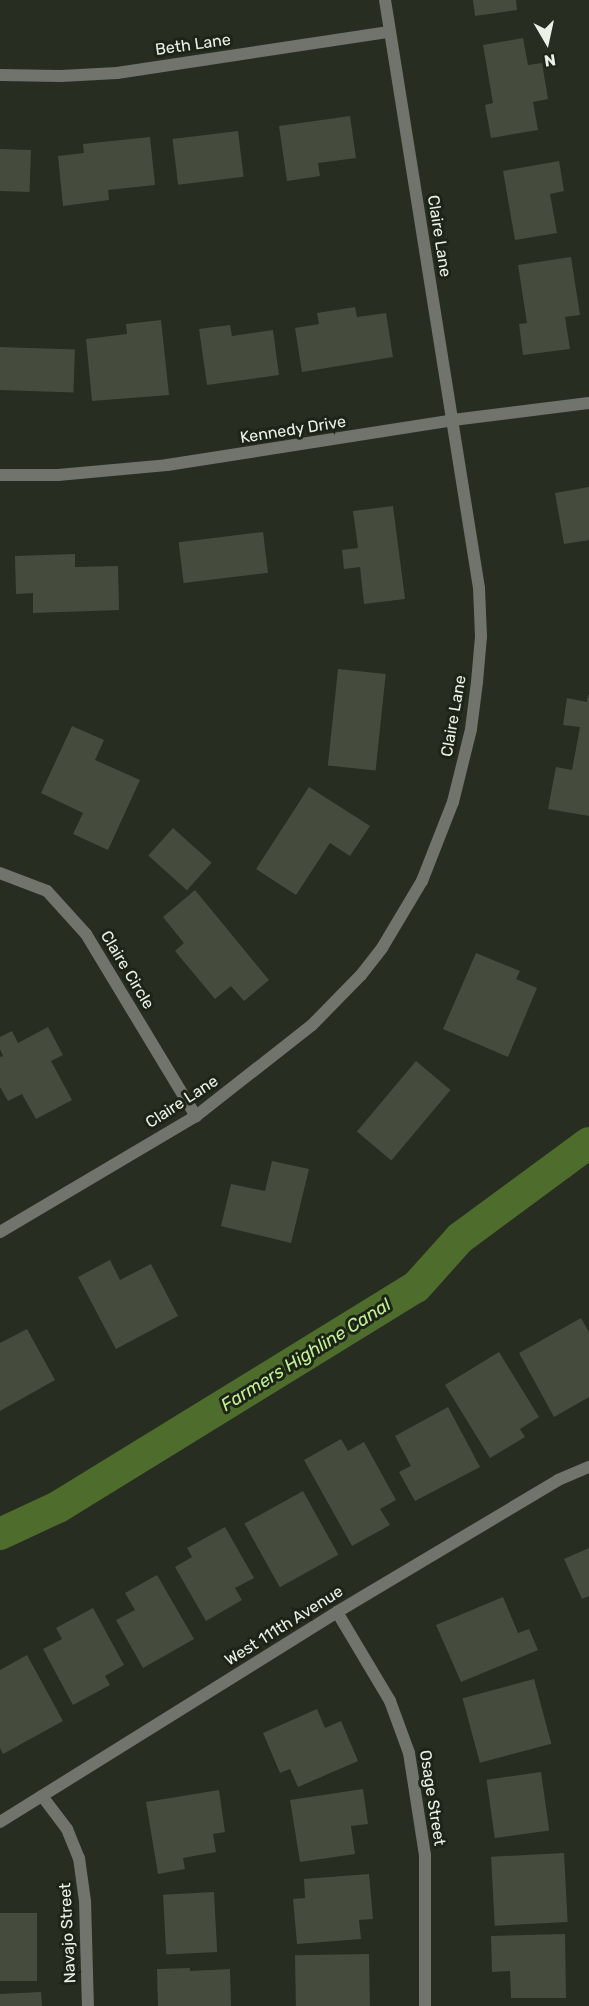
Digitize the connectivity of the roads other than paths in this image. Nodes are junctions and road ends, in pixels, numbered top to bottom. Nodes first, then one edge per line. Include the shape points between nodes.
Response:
1 (385, 0) edge
2 (390, 32) junction
3 (0, 75) edge
4 (589, 403) edge
5 (453, 420) junction
6 (0, 475) edge
7 (0, 873) edge
8 (196, 1116) junction
9 (0, 1232) edge
10 (589, 1467) edge
11 (337, 1612) junction
12 (42, 1796) junction
13 (0, 1822) edge
14 (88, 2006) edge
15 (425, 2006) edge

1 - 2 street, Claire Lane
2 - 3 street, Beth Lane via 117,72
2 - 5 street, Claire Lane
4 - 5 street, Kennedy Drive
5 - 6 street, Kennedy Drive via 167,465 58,475
5 - 8 street, Claire Lane via 479,588 481,636 471,729 437,847 422,881 361,975 312,1025
7 - 8 street, Claire Circle via 47,891 86,934
8 - 9 street, Claire Lane
10 - 11 street, West 111th Avenue via 558,1480
11 - 12 street, West 111th Avenue
11 - 15 street, Osage Street via 390,1701 409,1753 425,1855
12 - 13 street, West 111th Avenue
12 - 14 street, Navajo Street via 67,1829 79,1858 85,1901

